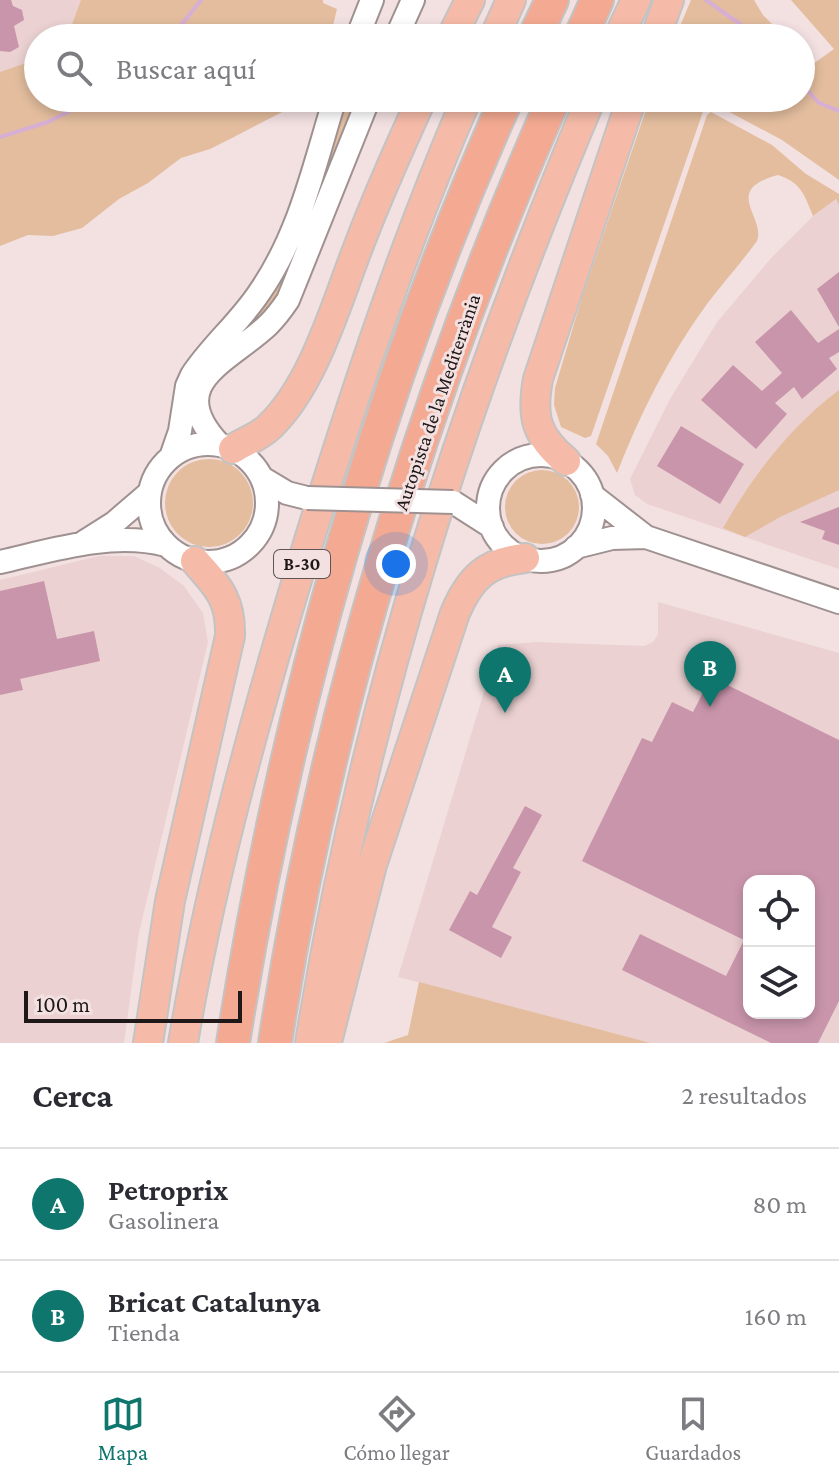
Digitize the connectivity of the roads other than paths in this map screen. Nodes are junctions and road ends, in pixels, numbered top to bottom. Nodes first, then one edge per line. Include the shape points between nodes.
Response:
1 (372, 0) edge
2 (413, 0) edge
3 (470, 0) edge
4 (511, 0) edge
5 (552, 0) edge
6 (597, 0) edge
7 (636, 0) edge
8 (669, 0) edge
9 (363, 24) edge
10 (402, 24) edge
11 (458, 24) edge
12 (500, 24) edge
13 (541, 24) edge
14 (586, 24) edge
15 (625, 24) edge
16 (660, 24) edge
17 (331, 112) edge
18 (363, 112) edge
19 (416, 112) edge
20 (461, 112) edge
21 (501, 112) edge
22 (548, 112) edge
23 (585, 112) edge
24 (627, 112) edge
25 (226, 446) junction
26 (171, 457) junction
27 (566, 461) junction
28 (262, 478) junction
29 (494, 485) junction
30 (150, 492) junction
31 (592, 495) junction
32 (307, 498) junction
33 (453, 502) junction
34 (265, 521) junction
35 (492, 527) junction
36 (646, 537) junction
37 (82, 544) junction
38 (166, 545) junction
39 (576, 547) junction
40 (525, 558) junction
41 (195, 561) junction
42 (0, 562) edge
43 (839, 602) edge
44 (148, 1043) edge
45 (183, 1043) edge
46 (233, 1043) edge
47 (275, 1043) edge
48 (310, 1043) edge
49 (327, 1043) edge

1 - 9 street
2 - 10 street
3 - 11 highway
4 - 12 highway
5 - 13 highway
6 - 14 highway
7 - 15 highway
8 - 16 highway
17 - 26 street via 309,191 287,243 259,293 192,375
18 - 25 street via 288,300 271,323 213,369 199,390 200,422
19 - 25 highway via 311,365 269,427
20 - 45 highway, B-30 via 379,322 260,699 220,857
21 - 46 highway via 419,320 344,548 281,788
22 - 47 highway, Autopista de la Mediterrània via 465,315 399,510 319,814
23 - 48 highway via 501,320 421,558 354,811
24 - 27 highway via 538,379 538,424 549,447
25 - 26 street via 191,446
25 - 28 street via 250,461
26 - 30 street
27 - 29 street via 547,455 527,457 510,466
27 - 31 street via 581,473
28 - 32 street
28 - 34 street via 268,499
29 - 33 street
29 - 35 street
30 - 37 street
30 - 38 street via 150,517
31 - 36 street
31 - 39 street via 591,525
32 - 33 street, bridge
32 - 34 street
33 - 35 street
34 - 41 street via 238,555 217,562
35 - 40 street via 507,548
36 - 39 street
36 - 43 street
37 - 38 street via 147,540
37 - 42 street
38 - 41 street
39 - 40 street via 552,559
40 - 49 highway via 503,560 480,574 455,613 372,865
41 - 44 highway via 224,598 230,636 170,901

